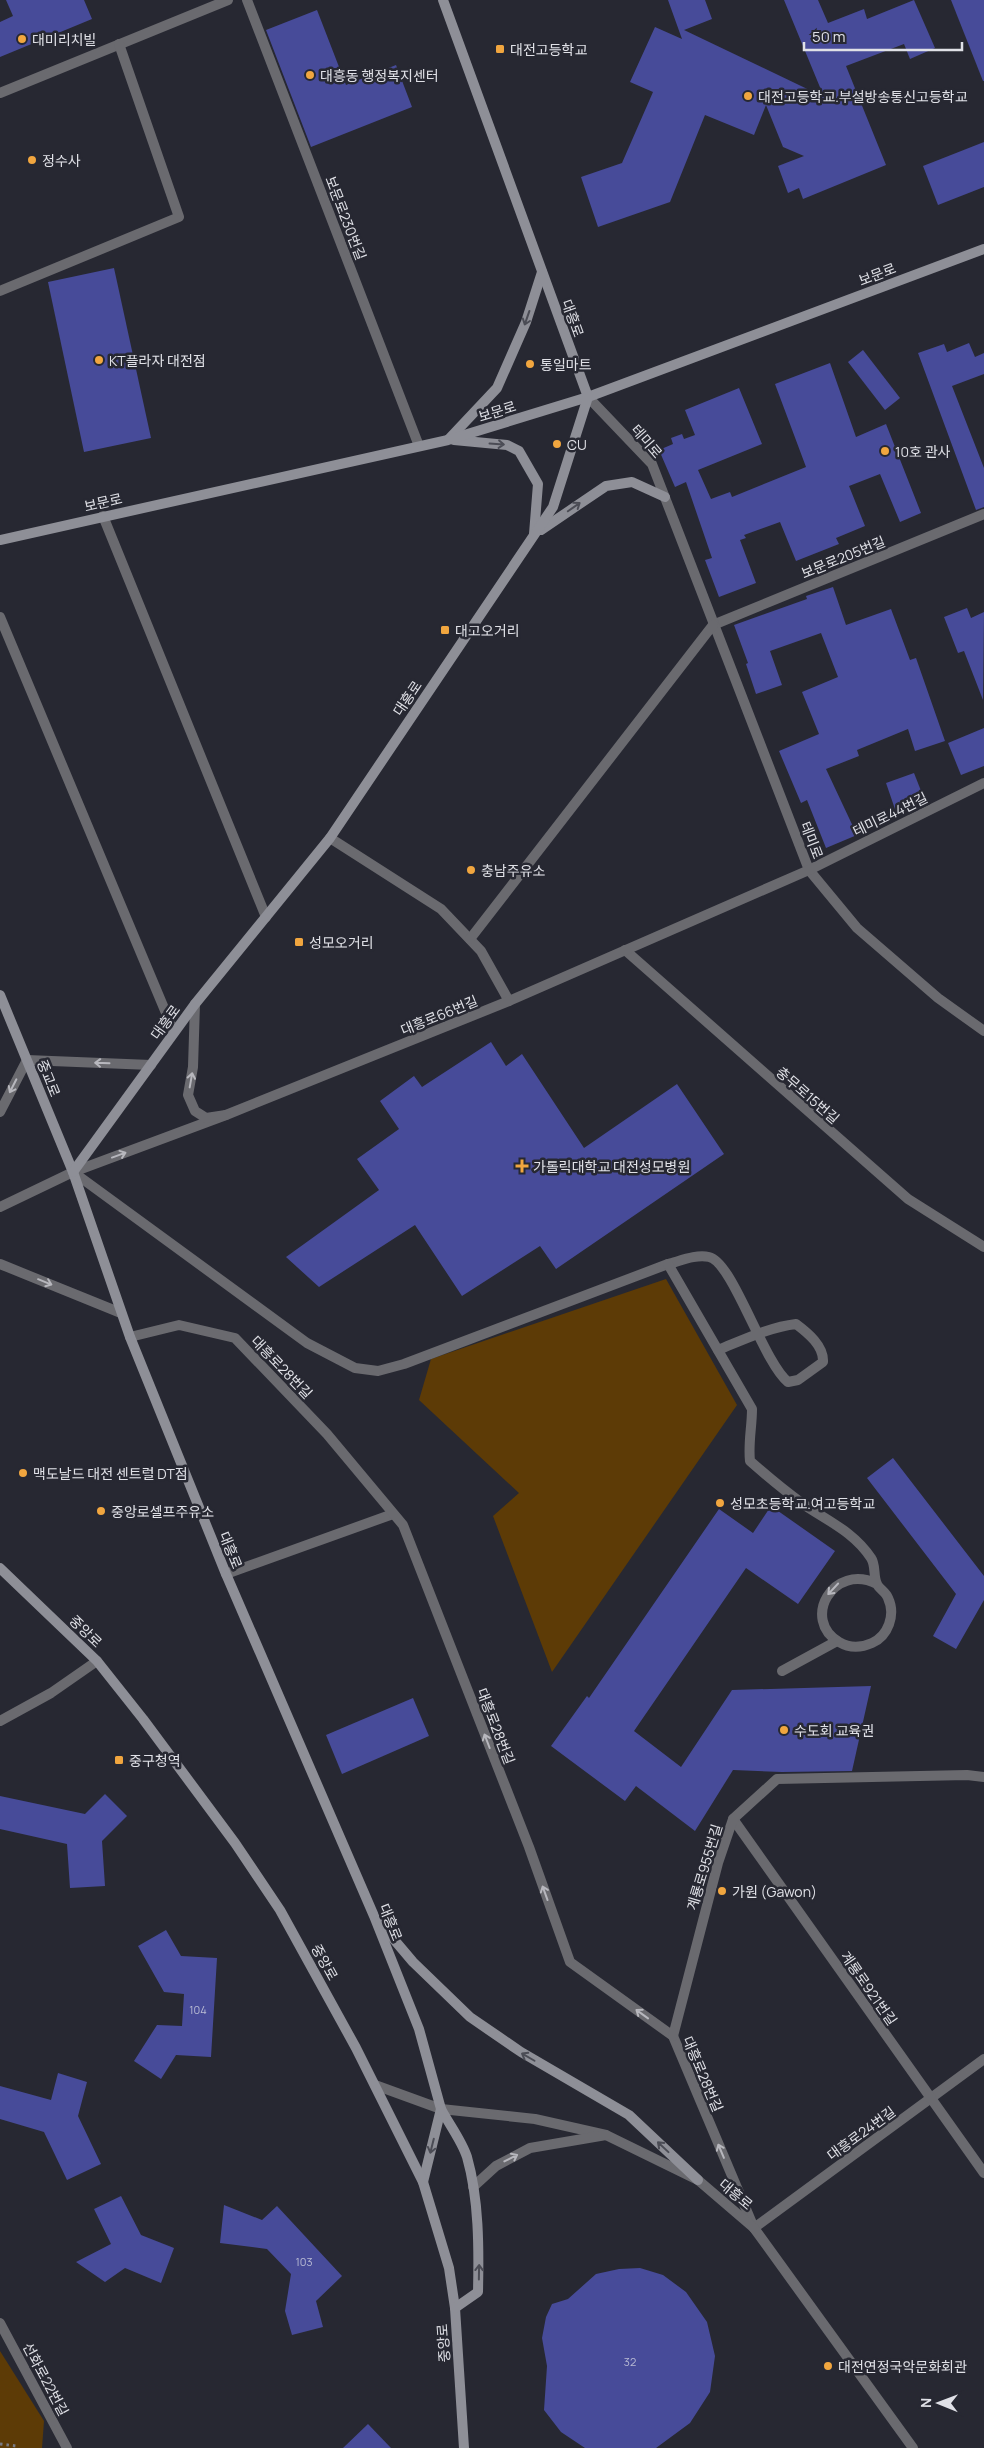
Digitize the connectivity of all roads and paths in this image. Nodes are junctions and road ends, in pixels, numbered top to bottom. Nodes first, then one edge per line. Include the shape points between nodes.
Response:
1 (228, 0) edge
2 (247, 0) edge
3 (443, 0) edge
4 (119, 44) junction
5 (0, 93) edge
6 (984, 249) edge
7 (542, 272) junction
8 (0, 291) edge
9 (588, 397) junction
10 (448, 440) junction
11 (419, 446) junction
12 (664, 497) junction
13 (984, 514) edge
14 (103, 516) junction
15 (534, 535) junction
16 (0, 540) edge
17 (0, 617) edge
18 (713, 625) junction
19 (984, 783) edge
20 (330, 838) junction
21 (809, 870) junction
22 (266, 917) junction
23 (470, 939) junction
24 (625, 950) junction
25 (0, 995) edge
26 (510, 1001) junction
27 (195, 1004) junction
28 (984, 1031) edge
29 (174, 1032) junction
30 (27, 1060) junction
31 (151, 1065) junction
32 (0, 1112) edge
33 (226, 1115) junction
34 (73, 1172) junction
35 (0, 1207) edge
36 (984, 1247) edge
37 (0, 1264) edge
38 (668, 1264) junction
39 (121, 1312) junction
40 (758, 1335) junction
41 (130, 1337) junction
42 (718, 1350) junction
43 (393, 1514) junction
44 (0, 1568) edge
45 (226, 1574) junction
46 (877, 1584) junction
47 (837, 1641) junction
48 (98, 1661) junction
49 (782, 1671) dead end
50 (0, 1720) edge
51 (984, 1777) edge
52 (733, 1819) junction
53 (374, 1916) junction
54 (673, 2036) junction
55 (984, 2059) edge
56 (375, 2085) junction
57 (931, 2098) junction
58 (441, 2109) junction
59 (606, 2135) junction
60 (984, 2173) edge
61 (698, 2180) junction
62 (423, 2182) junction
63 (473, 2187) junction
64 (754, 2228) junction
65 (454, 2308) junction
66 (0, 2324) edge
67 (0, 2444) edge
68 (16, 2446) dead end
69 (67, 2448) edge
70 (464, 2448) edge
71 (913, 2448) edge

1 - 4 street
2 - 11 street, 보문로230번길
3 - 7 main road, 대흥로
4 - 5 street
4 - 8 street via 179,217
6 - 9 main road, 보문로
7 - 9 main road, 대흥로
7 -> 10 main road via 526,322 498,388
9 - 10 main road, 보문로
9 - 12 street, 테미로 via 652,464
9 - 15 main road, 대흥로 via 553,507
10 - 11 main road, 보문로
10 -> 15 main road via 507,444 519,451 538,484
11 - 14 main road, 보문로
15 -> 12 main road via 606,486 632,482
12 - 18 street, 테미로
13 - 18 street, 보문로205번길
14 - 16 main road, 보문로
14 - 22 street
15 - 20 main road, 대흥로
17 - 29 street
18 - 21 street, 테미로
18 - 23 street
19 - 21 street, 테미로44번길
20 - 22 main road, 대흥로
20 - 23 street via 441,909
21 - 24 street, 대흥로66번길
21 - 28 street, 테미로 via 857,928 938,998
22 - 27 main road, 대흥로
23 - 26 street via 481,951
24 - 26 street, 대흥로66번길
24 - 36 street, 충무로15번길 via 908,1199
25 - 30 main road, 중교로
26 - 33 street, 대흥로66번길
27 - 29 main road, 대흥로
33 -> 27 street via 206,1118 195,1111 188,1095 193,1067
29 - 31 main road, 대흥로
31 -> 30 street
30 -> 32 street
30 - 34 main road, 중교로
31 - 34 main road, 대흥로
34 -> 33 street, 대흥로66번길
34 - 35 street, 대흥로66번길
34 - 38 street via 307,1343 355,1368 378,1371 404,1364
34 - 39 main road, 대흥로
37 -> 39 street
38 - 40 street via 710,1257 723,1265
38 - 42 street
39 - 41 main road, 대흥로
40 - 40 street via 796,1324 808,1333 824,1354 823,1362 798,1380 788,1382 781,1376
40 - 42 street
41 - 43 street, 대흥로28번길 via 180,1324 235,1338 327,1434
41 - 45 main road, 대흥로
42 - 46 street via 752,1409 748,1444 750,1461 802,1503 853,1536 872,1560
43 - 45 street
54 -> 43 street, 대흥로28번길 via 570,1962 403,1525
44 - 48 main road, 중앙로
45 - 53 main road, 대흥로
46 - 47 street via 889,1599 891,1608 891,1618 882,1636 866,1646
46 -> 47 street via 858,1578 848,1579 839,1583 826,1597 825,1626
47 - 49 street
48 - 50 street via 51,1693
48 - 56 main road, 중앙로 via 235,1843 280,1910
51 - 52 street, 계룡로955번길 via 967,1774 777,1779
52 - 54 street, 계룡로955번길 via 718,1863
52 - 57 street, 계룡로921번길
53 - 58 main road, 대흥로 via 419,2029
61 -> 53 main road via 629,2115 521,2052 470,2017 413,1962
64 -> 54 street, 대흥로28번길
55 - 57 street, 대흥로24번길
56 - 58 street
56 - 62 main road, 중앙로
57 - 60 street, 계룡로921번길
57 - 64 street, 대흥로24번길
58 - 59 street, 대흥로 via 535,2119
58 -> 62 main road, 대흥로
58 - 63 main road via 467,2155
59 - 61 street, 대흥로
63 -> 59 street via 496,2166 530,2148
61 - 64 street, 대흥로
62 - 65 main road, 중앙로 via 449,2268
65 -> 63 main road via 478,2292 479,2257
64 - 71 street, 대흥로
65 - 70 main road, 중앙로
66 - 69 street, 선화로22번길
67 - 68 path

